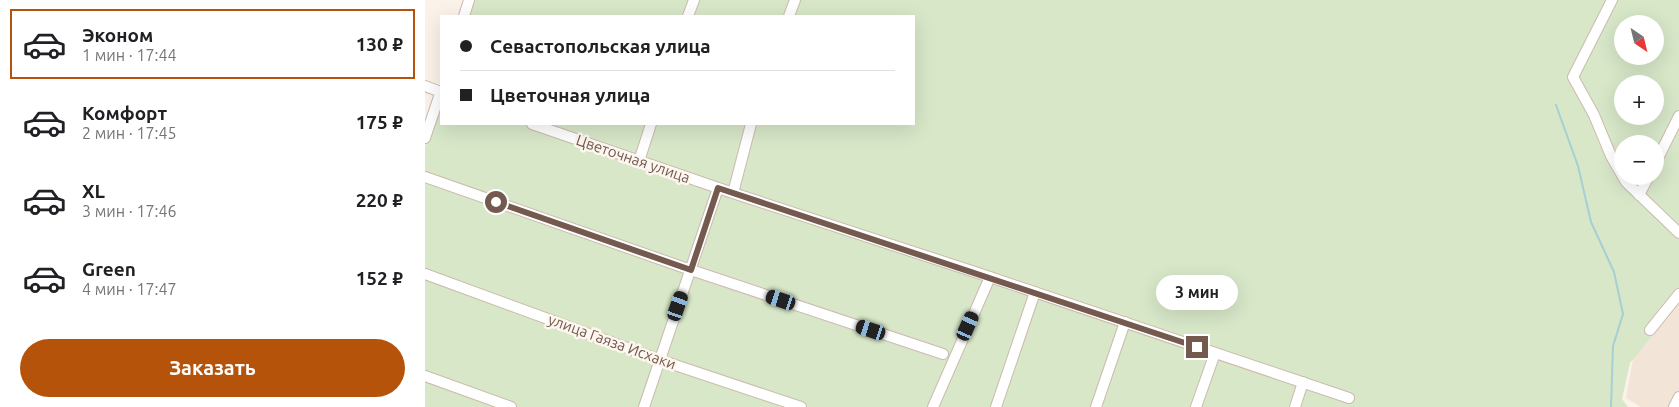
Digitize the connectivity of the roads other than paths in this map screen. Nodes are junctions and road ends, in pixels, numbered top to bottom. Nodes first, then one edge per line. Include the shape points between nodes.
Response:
1 (469, 0) edge
2 (694, 0) edge
3 (795, 0) edge
4 (1612, 0) edge
5 (464, 15) edge
6 (688, 15) edge
7 (789, 15) edge
8 (425, 86) edge
9 (440, 92) edge
10 (440, 95) edge
11 (1679, 116) edge
12 (535, 125) edge
13 (651, 125) edge
14 (751, 125) edge
15 (425, 138) edge
16 (1664, 146) edge
17 (639, 161) junction
18 (425, 177) edge
19 (1644, 185) edge
20 (718, 188) junction
21 (733, 193) junction
22 (1639, 195) junction
23 (1679, 234) edge
24 (691, 270) junction
25 (425, 274) edge
26 (990, 277) junction
27 (1035, 292) junction
28 (1679, 294) edge
29 (1125, 322) junction
30 (1650, 330) dead end
31 (1215, 353) junction
32 (943, 354) dead end
33 (660, 360) junction
34 (425, 376) edge
35 (1303, 382) junction
36 (1679, 397) edge
37 (1349, 398) dead end
38 (511, 407) edge
39 (643, 407) edge
40 (801, 407) edge
41 (933, 407) edge
42 (996, 407) edge
43 (1095, 407) edge
44 (1196, 407) edge
45 (1295, 407) edge
46 (1674, 407) edge

1 - 5 street
2 - 6 street
3 - 7 street
4 - 22 street via 1573,77 1611,156 1626,182
8 - 9 street
10 - 15 street
11 - 16 street
12 - 17 street, Цветочная улица
13 - 17 street
14 - 21 street
17 - 20 street, Цветочная улица
18 - 24 street
19 - 22 street
20 - 21 street, Цветочная улица
20 - 24 street
21 - 26 street, Цветочная улица
22 - 23 street
24 - 32 street
24 - 33 street
25 - 33 street, улица Гаяза Исхаки
26 - 27 street, Цветочная улица
26 - 41 street
27 - 29 street, Цветочная улица
27 - 42 street
28 - 30 street
29 - 31 street, Цветочная улица
29 - 43 street
31 - 35 street, Цветочная улица
31 - 44 street
33 - 39 street
33 - 40 street, улица Гаяза Исхаки
34 - 38 street
35 - 37 street, Цветочная улица
35 - 45 street
36 - 46 street

